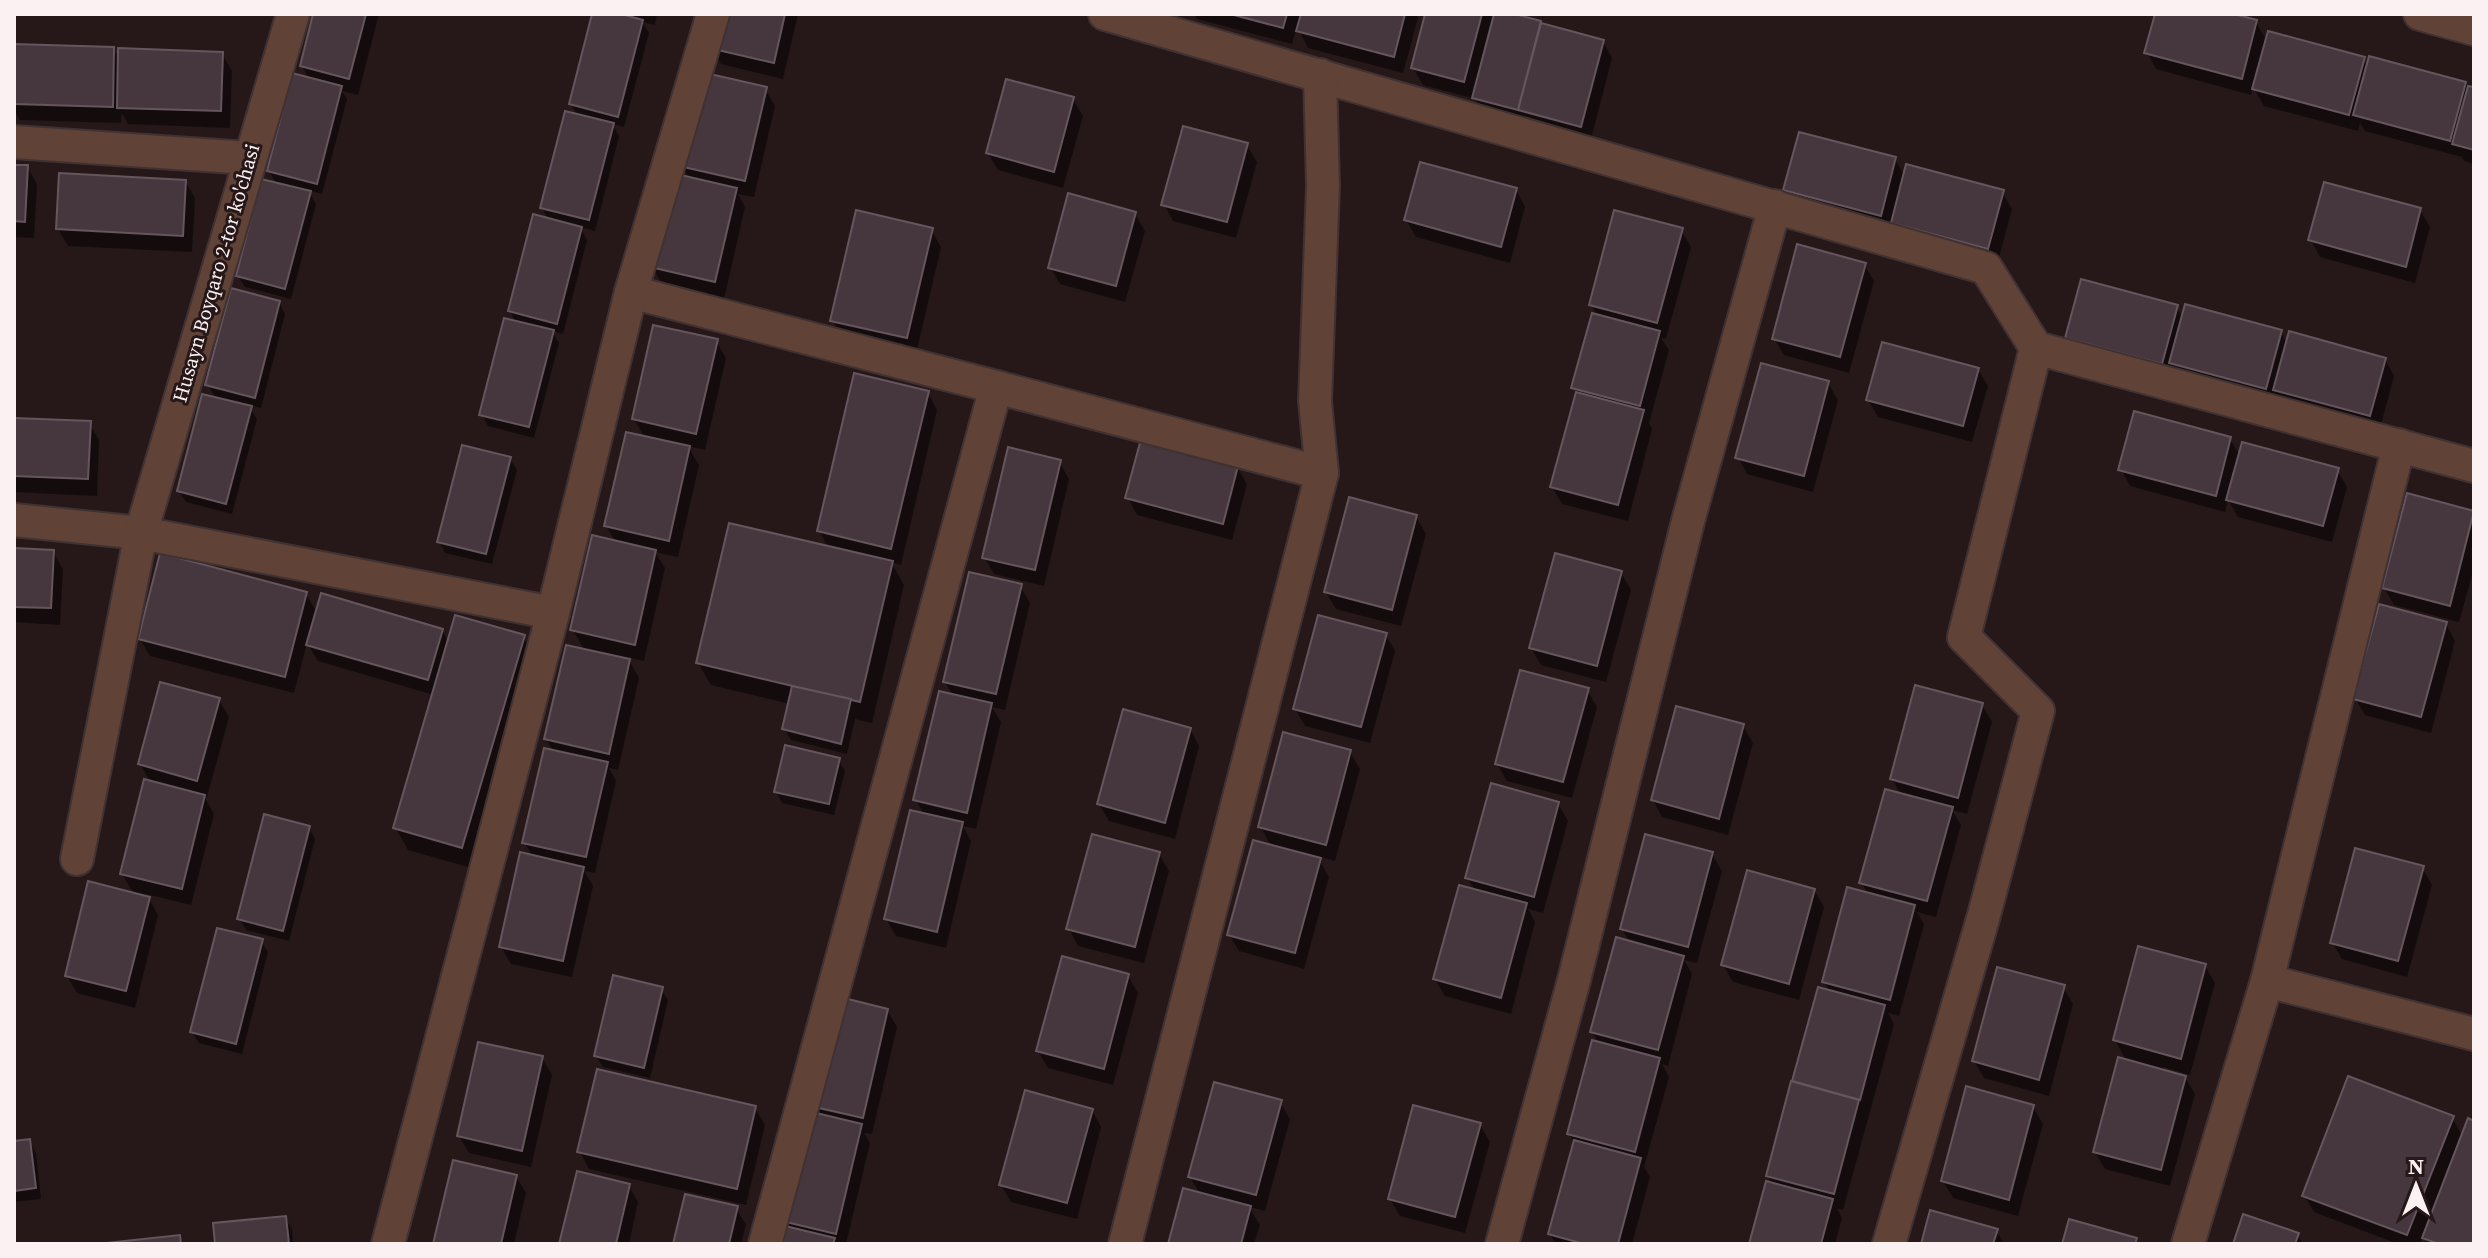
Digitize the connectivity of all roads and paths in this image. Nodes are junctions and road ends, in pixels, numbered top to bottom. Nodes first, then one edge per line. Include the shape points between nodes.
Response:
1 (293, 14) edge
2 (713, 14) edge
3 (1105, 14) edge
4 (2420, 14) edge
5 (2474, 29) edge
6 (1320, 75) junction
7 (14, 142) edge
8 (248, 158) junction
9 (1775, 206) junction
10 (631, 292) junction
11 (2036, 348) junction
12 (996, 387) junction
13 (2399, 445) junction
14 (2474, 466) edge
15 (1322, 473) junction
16 (14, 520) edge
17 (141, 533) junction
18 (553, 613) junction
19 (77, 859) dead end
20 (2267, 981) junction
21 (2474, 1034) edge
22 (388, 1244) edge
23 (765, 1244) edge
24 (1125, 1244) edge
25 (1502, 1244) edge
26 (1889, 1244) edge
27 (2188, 1244) edge

1 - 8 street, Husayn Boyqaro 2-tor ko'chasi
2 - 10 street
3 - 6 street
4 - 5 street
6 - 9 street
6 - 15 street via 1323,186 1315,401
7 - 8 street
8 - 17 street, Husayn Boyqaro 2-tor ko'chasi
9 - 11 street via 1986,268
9 - 25 street via 1688,521
10 - 12 street
10 - 18 street
11 - 13 street
11 - 26 street via 1964,637 2038,711
12 - 15 street
12 - 23 street
13 - 14 street
13 - 20 street
15 - 24 street
16 - 17 street
17 - 18 street
17 - 19 street, Husayn Boyqaro 2-tor ko'chasi
18 - 22 street
20 - 21 street
20 - 27 street

